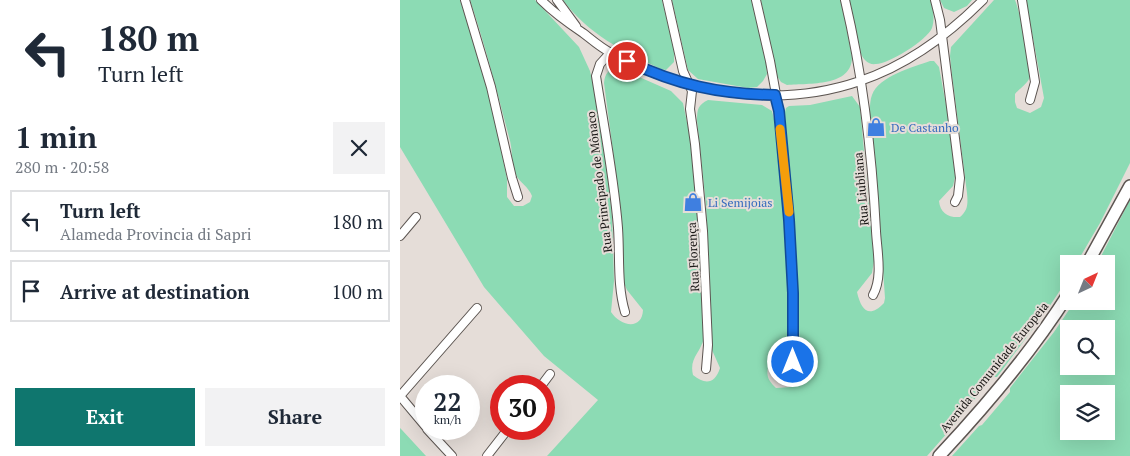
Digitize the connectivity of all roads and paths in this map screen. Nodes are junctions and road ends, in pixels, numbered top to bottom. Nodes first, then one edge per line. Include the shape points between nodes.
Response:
1 (465, 0) edge
2 (541, 0) edge
3 (557, 0) edge
4 (667, 0) edge
5 (756, 0) edge
6 (845, 0) edge
7 (935, 0) edge
8 (983, 0) edge
9 (1022, 0) edge
10 (580, 31) junction
11 (943, 36) junction
12 (610, 52) junction
13 (861, 81) junction
14 (690, 86) junction
15 (775, 95) junction
16 (1030, 100) dead end
17 (1130, 186) edge
18 (518, 197) dead end
19 (955, 202) dead end
20 (416, 217) dead end
21 (400, 236) edge
22 (1092, 255) edge
23 (873, 295) dead end
24 (1060, 307) edge
25 (477, 308) dead end
26 (625, 312) dead end
27 (706, 368) dead end
28 (786, 370) dead end
29 (400, 396) edge
30 (415, 414) edge
31 (438, 440) edge
32 (499, 440) edge
33 (452, 456) edge
34 (487, 456) edge
35 (939, 456) edge

1 - 18 street via 492,87
2 - 10 street
3 - 10 street
4 - 14 street via 683,71
5 - 15 street
6 - 13 street, Rua Liubliana
7 - 11 street
8 - 11 street
9 - 16 street via 1035,82
10 - 12 street
11 - 13 street via 891,68
11 - 19 street via 960,178
12 - 14 street via 650,72
12 - 26 street, Rua Principado de Mônaco via 600,64 596,76 609,151 618,229 620,295
13 - 15 street via 810,93
13 - 23 street, Rua Liubliana via 875,213 878,276
14 - 15 street
14 - 27 street, Rua Florença via 703,231 708,345
15 - 28 street via 789,220 793,293 793,362
17 - 22 street
20 - 21 street
24 - 35 street, Avenida Comunidade Europeia
25 - 29 street
29 - 30 street
31 - 33 street
32 - 34 street

